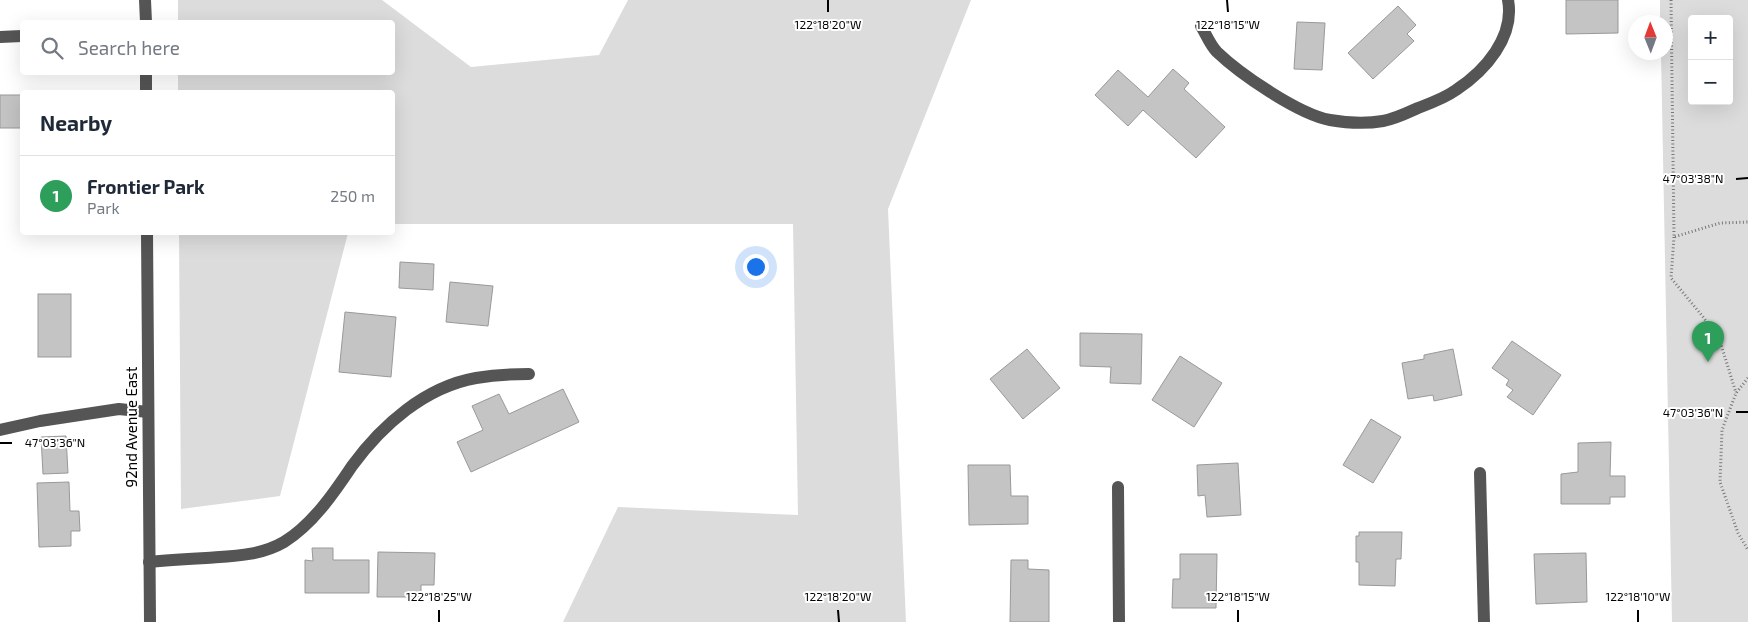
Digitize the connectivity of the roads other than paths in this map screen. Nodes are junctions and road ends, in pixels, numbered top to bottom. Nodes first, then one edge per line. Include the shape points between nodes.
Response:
1 (145, 0) edge
2 (1508, 0) edge
3 (146, 20) edge
4 (1201, 26) dead end
5 (20, 36) edge
6 (0, 37) edge
7 (146, 75) edge
8 (146, 90) edge
9 (147, 235) edge
10 (530, 374) dead end
11 (148, 412) junction
12 (0, 430) edge
13 (1480, 473) dead end
14 (1118, 487) dead end
15 (149, 562) junction
16 (150, 622) edge
17 (1119, 622) edge
18 (1484, 622) edge

1 - 3 street
2 - 4 street via 1509,16 1504,35 1498,50 1486,65 1456,90 1384,121 1355,123 1328,119 1295,106 1216,51
5 - 6 street
7 - 8 street
9 - 11 street, 92nd Avenue East
10 - 15 street via 475,378 446,386 424,398 399,416 362,452 314,517 284,542 251,555
11 - 12 street via 119,409
11 - 15 street, 92nd Avenue East
13 - 18 street
14 - 17 street
15 - 16 street, 92nd Avenue East

